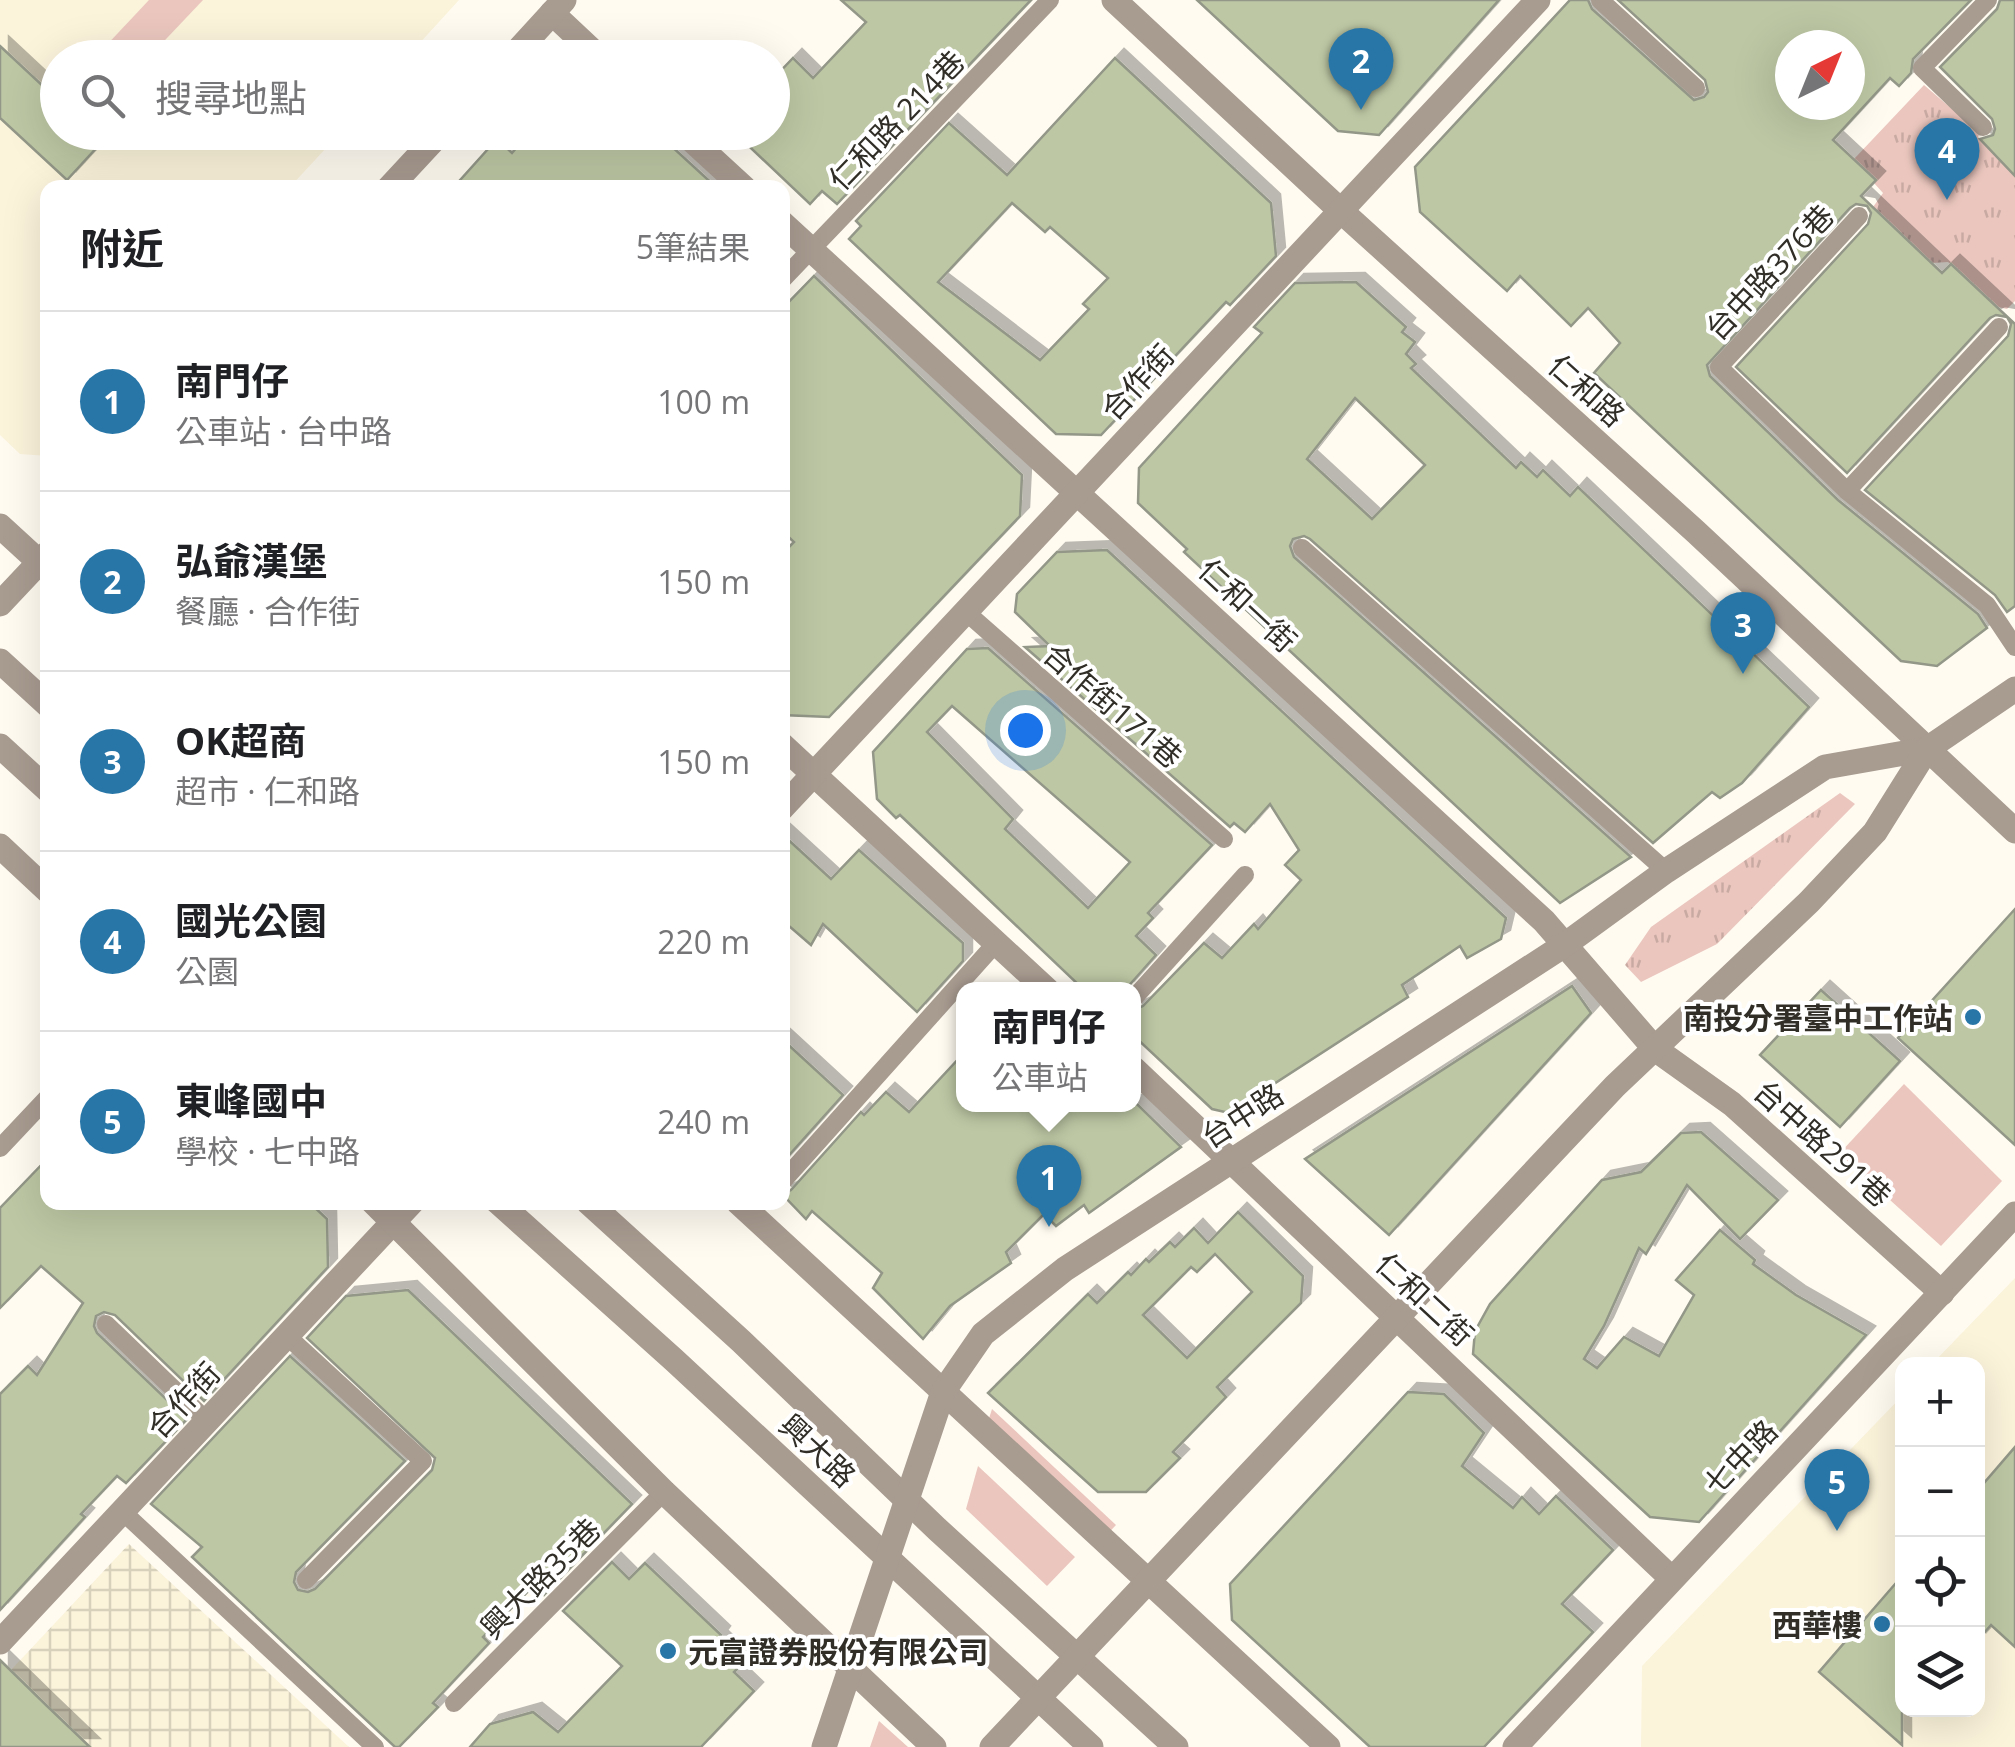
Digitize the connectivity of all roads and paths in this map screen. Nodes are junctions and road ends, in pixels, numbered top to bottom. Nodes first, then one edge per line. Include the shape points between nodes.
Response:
1 (1050, 0) edge
2 (1114, 0) edge
3 (1538, 0) edge
4 (1600, 0) edge
5 (1988, 0) edge
6 (558, 7) edge
7 (527, 40) edge
8 (585, 40) edge
9 (1696, 88) dead end
10 (1982, 127) dead end
11 (424, 150) edge
12 (703, 150) edge
13 (396, 180) edge
14 (735, 180) edge
15 (1341, 211) junction
16 (1859, 216) dead end
17 (790, 230) edge
18 (810, 248) junction
19 (790, 271) edge
20 (1999, 328) dead end
21 (1848, 491) junction
22 (1077, 492) junction
23 (0, 526) edge
24 (1302, 548) dead end
25 (40, 558) edge
26 (40, 567) edge
27 (0, 604) edge
28 (966, 612) junction
29 (2015, 647) edge
30 (0, 661) edge
31 (2015, 690) edge
32 (40, 698) edge
33 (0, 746) edge
34 (1928, 749) junction
35 (790, 752) edge
36 (814, 774) junction
37 (40, 783) edge
38 (790, 800) edge
39 (2015, 831) edge
40 (1224, 839) dead end
41 (0, 846) edge
42 (1666, 871) junction
43 (1245, 875) dead end
44 (40, 884) edge
45 (996, 942) junction
46 (1563, 946) junction
47 (960, 982) edge
48 (1039, 982) edge
49 (956, 987) edge
50 (1141, 990) edge
51 (1655, 1048) junction
52 (1141, 1076) edge
53 (40, 1106) edge
54 (0, 1148) edge
55 (1232, 1161) junction
56 (790, 1173) edge
57 (381, 1210) edge
58 (405, 1210) edge
59 (507, 1210) edge
60 (597, 1210) edge
61 (755, 1210) edge
62 (2015, 1214) edge
63 (394, 1222) junction
64 (1942, 1293) junction
65 (1396, 1316) junction
66 (106, 1324) dead end
67 (286, 1336) junction
68 (942, 1392) junction
69 (208, 1422) junction
70 (664, 1492) junction
71 (907, 1500) junction
72 (122, 1512) junction
73 (888, 1560) junction
74 (1671, 1578) junction
75 (306, 1580) dead end
76 (1148, 1581) junction
77 (0, 1642) edge
78 (1076, 1656) junction
79 (852, 1670) junction
80 (1038, 1698) junction
81 (454, 1703) dead end
82 (374, 1747) edge
83 (824, 1747) edge
84 (934, 1747) edge
85 (992, 1747) edge
86 (1091, 1747) edge
87 (1176, 1747) edge
88 (1328, 1747) edge
89 (1514, 1747) edge

1 - 18 lane, 仁和路 214巷
2 - 15 street, 仁和路
3 - 15 street, 合作街
4 - 9 lane
5 - 10 lane via 1922,68
6 - 7 street
6 - 8 street
11 - 13 street
12 - 14 street
15 - 22 street, 合作街
15 - 34 street, 仁和路
16 - 21 lane, 台中路376巷 via 1719,367
17 - 18 street, 仁和一街
18 - 19 lane, 仁和路 214巷
18 - 22 street, 仁和一街
20 - 21 lane
21 - 29 lane, 台中路376巷 via 1986,605
22 - 28 street, 合作街
22 - 46 street, 仁和一街 via 1544,921
23 - 25 street
24 - 42 lane
26 - 27 street
28 - 36 street, 合作街
28 - 40 lane, 合作街171巷
30 - 32 street
31 - 34 street, 台中路
33 - 37 street
34 - 39 street, 仁和路
34 - 42 street, 台中路 via 1825,766
34 - 51 street, 台中路 via 1875,832
35 - 36 street
36 - 38 street, 合作街
36 - 45 street
41 - 44 street
42 - 46 street, 台中路
43 - 50 lane
45 - 47 lane
45 - 48 street
46 - 51 street, 仁和一街
46 - 55 street, 台中路
49 - 56 lane
51 - 64 street, 台中路291巷 via 1732,1104
51 - 65 street, 台中路
52 - 55 street, 仁和二街
53 - 54 lane
55 - 65 street, 仁和二街
55 - 68 street, 台中路 via 1000,1318
57 - 63 street
58 - 63 street, 合作街
59 - 73 street, 興大路
60 - 71 street, 興大路
61 - 68 street
62 - 64 street, 七中路
63 - 67 street, 合作街
63 - 70 street
64 - 74 street, 七中路
65 - 74 street, 仁和二街
65 - 76 street, 台中路
66 - 69 lane
67 - 69 street, 合作街
67 - 75 lane via 423,1461
68 - 71 street, 台中路
68 - 76 street
69 - 72 street, 合作街
70 - 79 street
70 - 81 lane, 興大路35巷
71 - 73 street, 台中路
71 - 78 street, 興大路
72 - 77 street, 合作街
72 - 82 lane
73 - 79 street, 台中路
73 - 80 street, 興大路
74 - 89 street, 七中路
76 - 78 street, 台中路
76 - 88 street
78 - 80 street, 台中路
78 - 87 street, 興大路
79 - 83 street, 台中路
79 - 84 street
80 - 85 street, 台中路
80 - 86 street, 興大路

